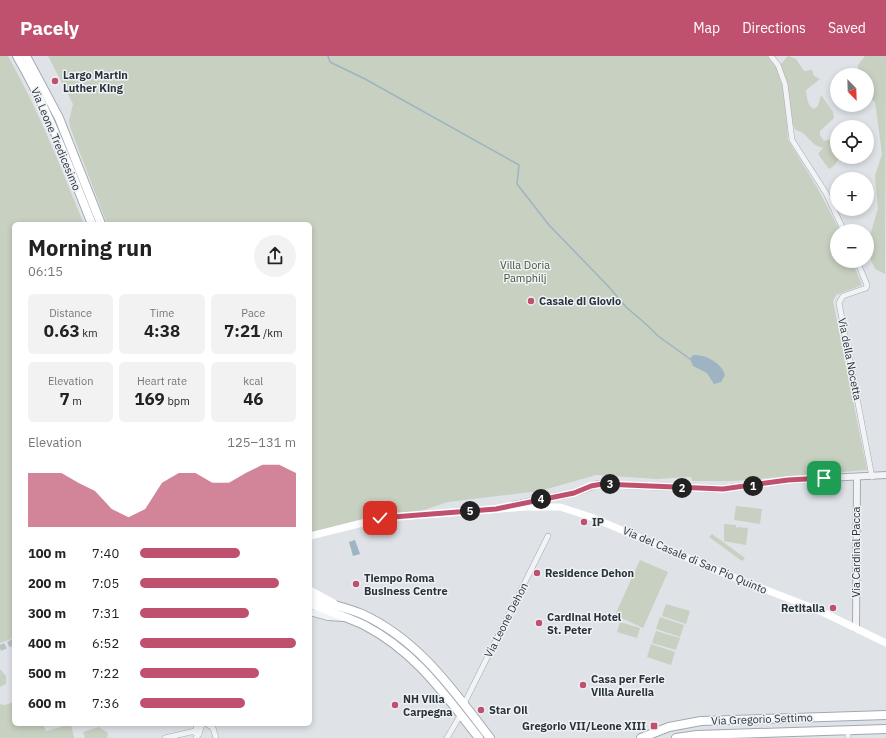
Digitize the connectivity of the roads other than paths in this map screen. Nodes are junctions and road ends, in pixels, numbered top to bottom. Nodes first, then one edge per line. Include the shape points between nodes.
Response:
1 (17, 56) edge
2 (26, 56) edge
3 (771, 56) edge
4 (91, 222) edge
5 (100, 222) edge
6 (841, 224) edge
7 (859, 268) edge
8 (886, 475) edge
9 (857, 477) junction
10 (872, 477) junction
11 (574, 493) junction
12 (560, 507) junction
13 (496, 509) junction
14 (312, 536) edge
15 (548, 536) dead end
16 (312, 591) edge
17 (312, 599) edge
18 (312, 605) edge
19 (339, 607) junction
20 (312, 613) edge
21 (349, 618) junction
22 (856, 628) junction
23 (886, 643) edge
24 (464, 704) junction
25 (461, 714) junction
26 (886, 715) edge
27 (196, 726) edge
28 (201, 726) edge
29 (210, 726) edge
30 (886, 728) edge
31 (195, 731) junction
32 (848, 734) edge
33 (165, 738) edge
34 (216, 738) edge
35 (447, 738) edge
36 (479, 738) edge
37 (490, 738) edge
38 (641, 738) edge
39 (676, 738) edge

1 - 4 main road, Via Leone Tredicesimo via 48,116
2 - 5 main road, Via Leone Tredicesimo via 59,118
3 - 6 street via 778,65 785,84 792,140 826,193
7 - 10 street, Via della Nocetta via 866,288 843,296 838,303
8 - 10 street
9 - 10 street
9 - 11 street via 788,480 723,489 602,484
9 - 22 street, Via Cardinal Pacca
11 - 12 street via 562,500
11 - 13 street
12 - 13 main road, Via del Casale di San Pio Quinto
12 - 22 main road, Via del Casale di San Pio Quinto via 591,517
13 - 14 main road, Via del Casale di San Pio Quinto via 383,518
15 - 24 street, Via Leone Dehon
16 - 19 main road
17 - 19 main road
18 - 21 main road
19 - 24 main road via 376,621 409,643
20 - 21 street via 328,617
21 - 25 main road via 383,636 416,661
22 - 23 main road, Via del Casale di San Pio Quinto
24 - 37 main road
25 - 35 street
25 - 36 main road
26 - 38 main road, Via Gregorio Settimo via 701,721 669,727
27 - 31 street
28 - 31 street via 196,738
29 - 34 street
30 - 32 main road, Via Gregorio Settimo
31 - 33 street
32 - 39 main road, Via Gregorio Settimo via 697,735

